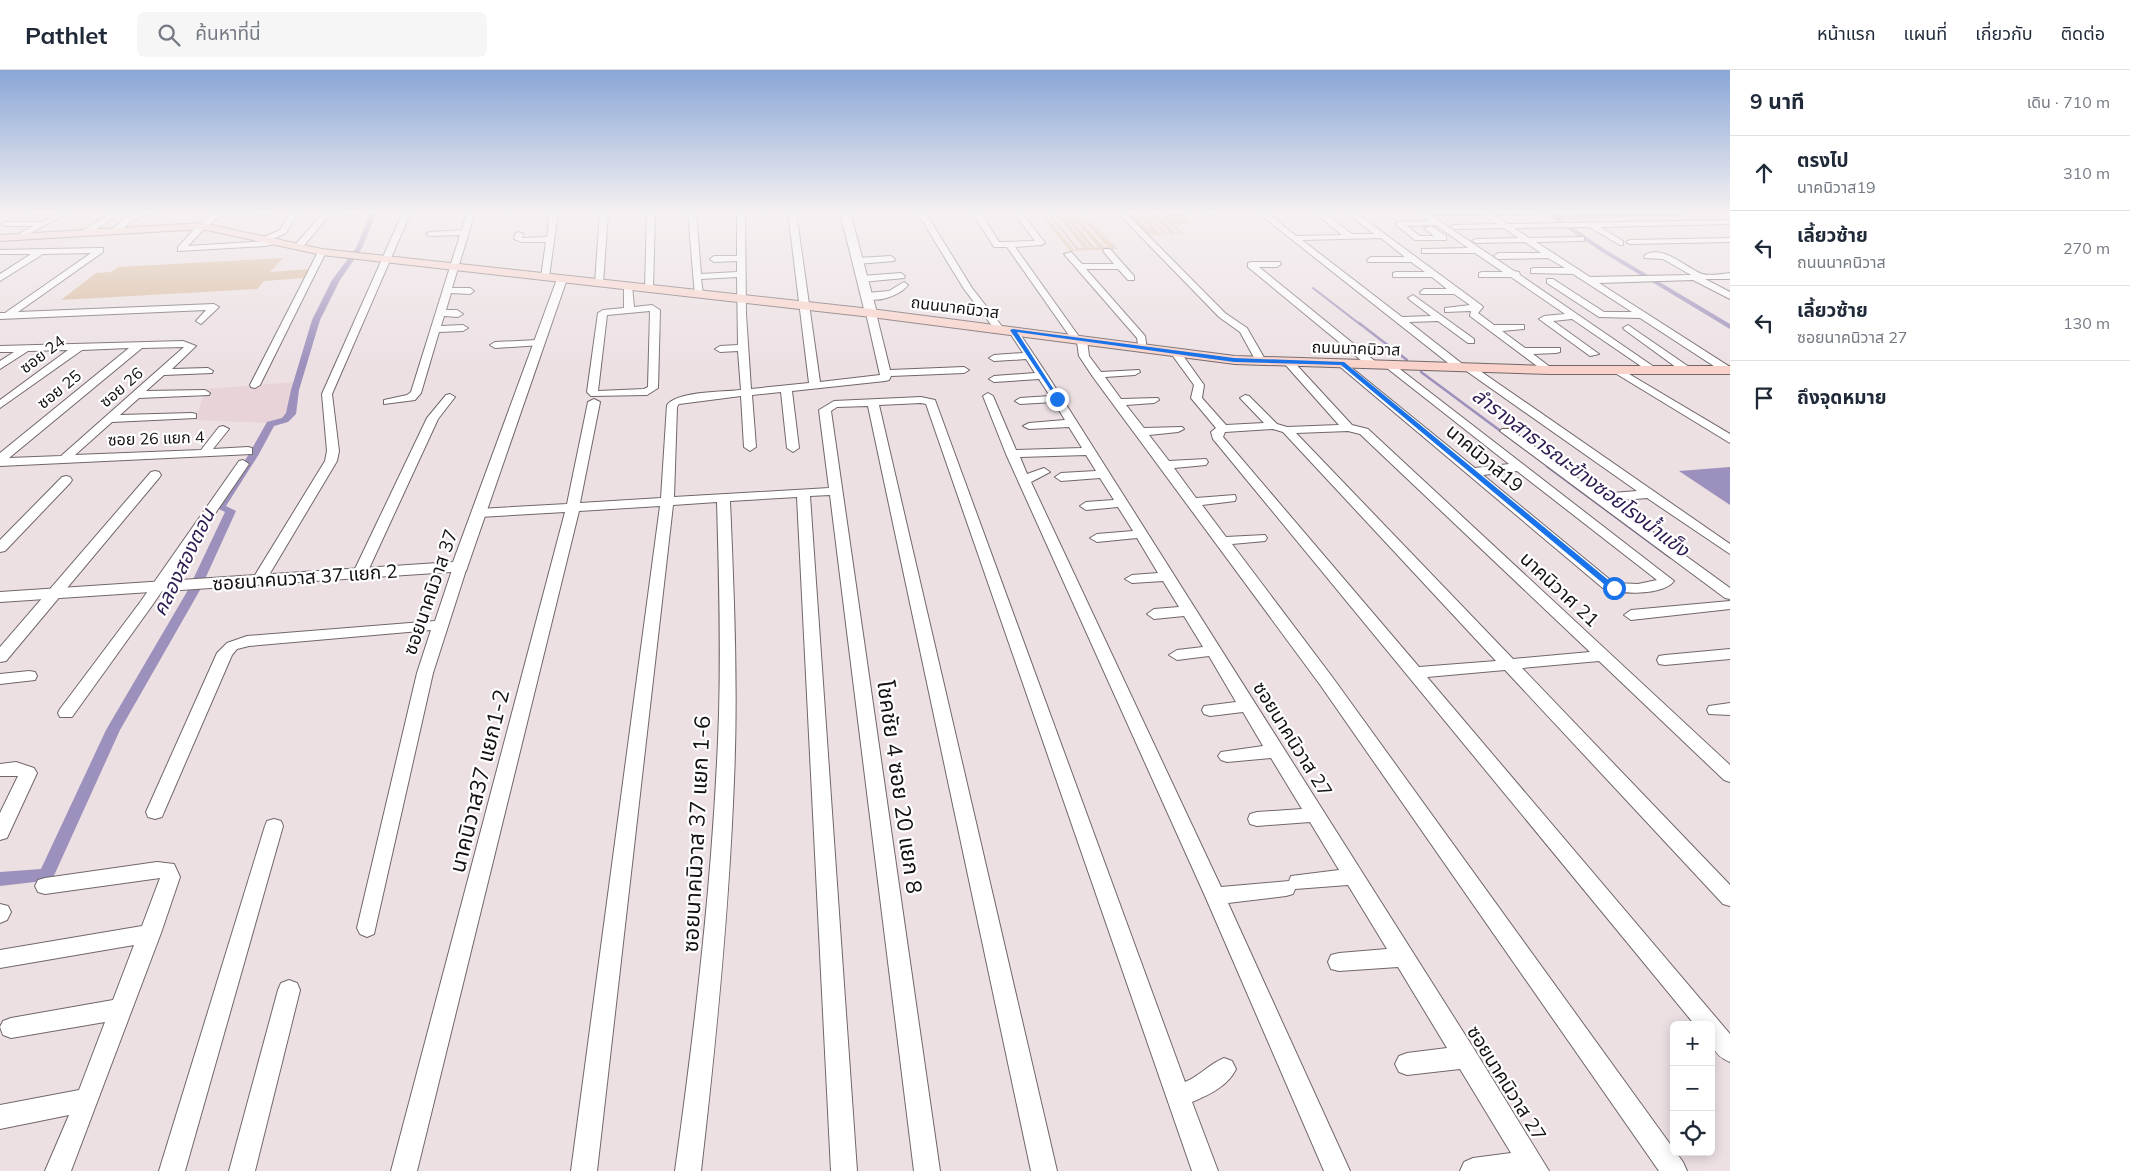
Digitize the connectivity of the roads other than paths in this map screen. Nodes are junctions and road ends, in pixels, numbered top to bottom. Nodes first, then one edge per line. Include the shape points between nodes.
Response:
1 (22, 263) edge
2 (80, 263) edge
3 (316, 263) edge
4 (383, 263) edge
5 (422, 263) edge
6 (454, 263) edge
7 (547, 263) edge
8 (600, 263) edge
9 (649, 263) edge
10 (697, 263) edge
11 (742, 263) edge
12 (799, 263) edge
13 (859, 263) edge
14 (952, 263) edge
15 (1025, 263) edge
16 (1076, 263) edge
17 (1118, 263) edge
18 (1171, 263) edge
19 (1248, 263) edge
20 (1259, 263) edge
21 (1326, 263) edge
22 (1419, 263) edge
23 (1502, 263) edge
24 (1563, 263) edge
25 (1676, 263) edge
26 (1277, 264) dead end
27 (1120, 266) junction
28 (453, 267) junction
29 (1079, 267) junction
30 (1534, 271) dead end
31 (1574, 271) junction
32 (742, 274) junction
33 (1433, 274) junction
34 (1516, 274) junction
35 (1396, 275) dead end
36 (1482, 275) dead end
37 (901, 276) dead end
38 (545, 277) junction
39 (698, 277) junction
40 (1698, 277) junction
41 (1729, 277) edge
42 (0, 278) edge
43 (1132, 278) dead end
44 (562, 279) junction
45 (862, 279) junction
46 (1550, 280) dead end
47 (1588, 280) junction
48 (599, 283) junction
49 (904, 285) dead end
50 (628, 286) junction
51 (648, 289) junction
52 (446, 290) junction
53 (470, 291) dead end
54 (1456, 291) junction
55 (1424, 292) dead end
56 (698, 294) junction
57 (866, 296) junction
58 (1730, 296) edge
59 (1413, 298) dead end
60 (742, 299) junction
61 (805, 306) junction
62 (1478, 307) junction
63 (629, 309) junction
64 (1448, 310) dead end
65 (440, 312) junction
66 (871, 313) junction
67 (458, 314) dead end
68 (1643, 315) junction
69 (3, 316) edge
70 (1576, 316) junction
71 (1441, 318) junction
72 (1400, 320) junction
73 (201, 321) dead end
74 (1520, 327) dead end
75 (463, 328) dead end
76 (1491, 328) junction
77 (1628, 328) dead end
78 (435, 329) junction
79 (1006, 330) junction
80 (1079, 339) junction
81 (1471, 341) dead end
82 (538, 343) junction
83 (495, 345) dead end
84 (138, 346) junction
85 (79, 347) junction
86 (26, 348) junction
87 (743, 348) junction
88 (1143, 348) junction
89 (0, 349) edge
90 (720, 349) dead end
91 (1556, 350) dead end
92 (1523, 351) junction
93 (1175, 352) junction
94 (1594, 354) dead end
95 (1030, 356) junction
96 (994, 358) dead end
97 (1261, 361) junction
98 (1288, 362) junction
99 (1342, 364) junction
100 (1372, 364) junction
101 (1388, 365) junction
102 (0, 366) edge
103 (1465, 368) junction
104 (964, 370) dead end
105 (1549, 370) junction
106 (1619, 370) junction
107 (1728, 370) edge
108 (208, 371) dead end
109 (1655, 371) junction
110 (1688, 371) junction
111 (164, 372) junction
112 (1134, 372) dead end
113 (886, 374) junction
114 (1097, 375) junction
115 (1043, 376) junction
116 (255, 385) dead end
117 (815, 387) junction
118 (786, 390) junction
119 (204, 393) dead end
120 (746, 394) junction
121 (137, 395) junction
122 (450, 397) dead end
123 (1245, 398) dead end
124 (1057, 399) junction
125 (1154, 400) dead end
126 (1020, 401) dead end
127 (388, 402) dead end
128 (594, 402) dead end
129 (874, 402) junction
130 (1118, 402) junction
131 (0, 405) edge
132 (192, 416) dead end
133 (110, 419) junction
134 (1072, 423) junction
135 (1029, 426) dead end
136 (1280, 428) junction
137 (1348, 428) junction
138 (1178, 429) dead end
139 (1222, 429) junction
140 (223, 430) dead end
141 (1506, 431) dead end
142 (1141, 432) junction
143 (1730, 440) edge
144 (750, 448) dead end
145 (793, 448) dead end
146 (1090, 451) junction
147 (204, 453) junction
148 (1012, 454) junction
149 (66, 458) junction
150 (0, 460) edge
151 (1202, 462) dead end
152 (1166, 465) junction
153 (1519, 467) junction
154 (1044, 472) dead end
155 (1473, 472) junction
156 (1104, 474) junction
157 (154, 476) dead end
158 (1061, 477) dead end
159 (66, 480) dead end
160 (1024, 480) junction
161 (837, 491) junction
162 (803, 493) junction
163 (1650, 494) junction
164 (723, 498) junction
165 (1230, 498) dead end
166 (1599, 498) junction
167 (667, 501) junction
168 (1193, 502) junction
169 (1122, 503) junction
170 (1086, 506) dead end
171 (573, 508) junction
172 (479, 513) junction
173 (1141, 534) junction
174 (1097, 538) dead end
175 (1260, 538) dead end
176 (1222, 541) junction
177 (0, 548) edge
178 (1730, 550) edge
179 (460, 567) junction
180 (360, 573) junction
181 (1167, 576) junction
182 (1132, 579) dead end
183 (259, 580) junction
184 (157, 587) junction
185 (56, 593) junction
186 (1730, 595) edge
187 (0, 596) edge
188 (1730, 605) edge
189 (1188, 611) junction
190 (1154, 614) dead end
191 (1631, 614) dead end
192 (441, 625) junction
193 (1213, 651) junction
194 (1730, 654) edge
195 (1177, 655) dead end
196 (1602, 656) junction
197 (0, 657) edge
198 (1665, 660) dead end
199 (1510, 665) junction
200 (1415, 673) junction
201 (29, 676) dead end
202 (0, 679) edge
203 (1247, 706) junction
204 (1210, 710) dead end
205 (66, 713) dead end
206 (1276, 752) junction
207 (1227, 756) dead end
208 (0, 770) edge
209 (1730, 775) edge
210 (155, 812) dead end
211 (1315, 815) junction
212 (1257, 819) dead end
213 (274, 826) dead end
214 (0, 833) edge
215 (1354, 877) junction
216 (45, 886) dead end
217 (1215, 896) junction
218 (1730, 898) edge
219 (367, 928) dead end
220 (151, 932) junction
221 (1403, 957) junction
222 (0, 959) edge
223 (1339, 962) dead end
224 (289, 990) dead end
225 (121, 1009) junction
226 (1706, 1021) edge
227 (11, 1028) dead end
228 (1715, 1032) edge
229 (1730, 1051) edge
230 (1466, 1057) junction
231 (1407, 1064) dead end
232 (1224, 1069) dead end
233 (1178, 1096) junction
234 (87, 1100) junction
235 (0, 1117) edge
236 (1533, 1167) edge
237 (58, 1171) edge
238 (172, 1171) edge
239 (242, 1171) edge
240 (404, 1171) edge
241 (584, 1171) edge
242 (688, 1171) edge
243 (844, 1171) edge
244 (927, 1171) edge
245 (1044, 1171) edge
246 (1204, 1171) edge
247 (1337, 1171) edge
248 (1473, 1171) edge
249 (1674, 1171) edge

1 - 42 street
2 - 69 street
3 - 116 street
4 - 183 street via 327,394 333,451 331,461
5 - 28 main road, ถนนนาคนิวาส
6 - 28 street
7 - 38 street
8 - 48 street
9 - 51 street
10 - 39 street
11 - 32 street
12 - 61 street
13 - 45 street
14 - 79 street, ซอยนาคนิวาส 27 via 968,289
15 - 80 street
16 - 29 street
17 - 27 street
18 - 97 street via 1222,315 1240,324
19 - 100 street
20 - 26 street
21 - 72 street
22 - 33 street
23 - 34 street
24 - 31 street
25 - 40 street
27 - 29 street
27 - 43 street
28 - 38 main road, ถนนนาคนิวาส
28 - 52 street
29 - 88 street via 1142,338
30 - 31 street
31 - 47 street
32 - 39 street
32 - 60 street
33 - 35 street
33 - 54 street
34 - 36 street
34 - 70 street
37 - 45 street
38 - 44 main road, ถนนนาคนิวาส
39 - 56 street
40 - 41 street
40 - 47 street
40 - 58 street
44 - 48 main road, ถนนนาคนิวาส
44 - 82 street, ซอยนาคนิวาส 37
45 - 57 street
46 - 68 street via 1602,315
47 - 68 street
48 - 50 main road, ถนนนาคนิวาส
49 - 57 street via 894,294
50 - 51 main road, ถนนนาคนิวาส
50 - 63 street
51 - 56 main road, ถนนนาคนิวาส
52 - 53 street
52 - 65 street
54 - 55 street
54 - 62 street
56 - 60 main road, ถนนนาคนิวาส
57 - 66 street
59 - 71 street
60 - 61 main road, ถนนนาคนิวาส
60 - 87 street
61 - 66 main road, ถนนนาคนิวาส
61 - 117 street
62 - 64 street
62 - 76 street via 1473,314
63 - 63 street via 655,310 654,388 647,392 596,394 592,392 603,313
65 - 67 street
65 - 78 street
66 - 79 main road, ถนนนาคนิวาส
66 - 113 street
68 - 107 street
69 - 73 street via 214,307
70 - 94 street via 1544,319
70 - 109 street
71 - 72 street
71 - 81 street
72 - 103 street
74 - 76 street
75 - 78 street
76 - 92 street
77 - 110 street
78 - 127 street via 414,397
79 - 80 main road, ถนนนาคนิวาส
79 - 95 street, ซอยนาคนิวาส 27
80 - 88 main road, ถนนนาคนิวาส
80 - 114 street via 1082,352
82 - 83 street
82 - 172 street, ซอยนาคนิวาส 37
84 - 85 street
84 - 111 street, ซอย 26 via 184,344 191,348
84 - 150 street, ซอย 25
85 - 86 street
85 - 131 street, ซอย 24
86 - 89 street
86 - 102 street
87 - 90 street
87 - 120 street
88 - 93 main road, ถนนนาคนิวาส
91 - 92 street
92 - 105 street
93 - 97 main road, ถนนนาคนิวาส
93 - 139 street via 1200,385 1196,398
95 - 96 street
95 - 115 street, ซอยนาคนิวาส 27
97 - 98 main road, ถนนนาคนิวาส
98 - 99 main road, ถนนนาคนิวาส
98 - 137 street
99 - 100 main road, ถนนนาคนิวาส
99 - 155 street, นาคนิวาส19
100 - 101 main road, ถนนนาคนิวาส
101 - 103 main road, ถนนนาคนิวาส
101 - 153 street
103 - 105 main road, ถนนนาคนิวาส
103 - 163 street
104 - 113 street
105 - 106 main road, ถนนนาคนิวาส
106 - 109 main road, ถนนนาคนิวาส
106 - 143 street
107 - 110 main road, ถนนนาคนิวาส
108 - 111 street
109 - 110 main road, ถนนนาคนิวาส
111 - 121 street, ซอย 26
112 - 114 street
113 - 117 street via 883,379
114 - 130 street
115 - 124 street, ซอยนาคนิวาส 27
115 - 148 street via 991,388
117 - 118 street
118 - 120 street
118 - 145 street
119 - 121 street
120 - 144 street
120 - 167 street via 684,399 672,404
121 - 133 street, ซอย 26
122 - 180 street via 433,418
123 - 136 street
124 - 126 street
124 - 134 street, ซอยนาคนิวาส 27
125 - 130 street
128 - 171 street, นาคนิวาส37 แยก1-2
129 - 161 street, โชคชัย 4 ซอย 20 แยก 8 via 834,404 824,410
129 - 233 street via 931,402
129 - 245 street
130 - 142 street
132 - 133 street
133 - 149 street, ซอย 26
134 - 135 street
134 - 146 street, ซอยนาคนิวาส 27
136 - 137 street
136 - 139 street
136 - 199 street
137 - 196 street, นาคนิวาศ 21 via 1364,431
138 - 142 street
139 - 200 street via 1217,432 1217,437
140 - 147 street
141 - 166 street
142 - 152 street
146 - 148 street
146 - 156 street, ซอยนาคนิวาส 27
147 - 149 street, ซอย 26 แยก 4
147 - 184 street, ซอย 26 แยก 4 via 245,457
148 - 160 street
149 - 150 street, ซอย 26 แยก 4
151 - 152 street
152 - 168 street
153 - 155 street
153 - 155 street, นาคนิวาส19 via 1667,582 1619,589 1604,582
154 - 160 street
156 - 158 street
156 - 169 street, ซอยนาคนิวาส 27
157 - 185 street
159 - 177 street
160 - 217 street
161 - 162 street
161 - 244 street, โชคชัย 4 ซอย 20 แยก 8
162 - 164 street
162 - 243 street
163 - 166 street
163 - 178 street
164 - 167 street
164 - 242 street, ซอยนาคนิวาส 37 แยก 1-6 via 728,667 717,915
165 - 168 street
166 - 186 street
167 - 171 street
167 - 241 street
168 - 176 street
169 - 170 street
169 - 173 street, ซอยนาคนิวาส 27
171 - 172 street
171 - 240 street, นาคนิวาส37 แยก1-2
172 - 179 street, ซอยนาคนิวาส 37
173 - 174 street
173 - 181 street, ซอยนาคนิวาส 27
175 - 176 street
176 - 249 street via 1332,690
179 - 180 street, ซอยนาคนวาส 37 แยก 2
179 - 192 street, ซอยนาคนิวาส 37
180 - 183 street, ซอยนาคนวาส 37 แยก 2
181 - 182 street
181 - 189 street, ซอยนาคนิวาส 27
183 - 184 street, ซอยนาคนวาส 37 แยก 2
184 - 185 street, ซอยนาคนวาส 37 แยก 2
184 - 205 street
185 - 187 street, ซอยนาคนวาส 37 แยก 2
185 - 197 street
188 - 191 street
189 - 190 street
189 - 193 street, ซอยนาคนิวาส 27
192 - 210 street via 247,641 232,646
192 - 219 street, ซอยนาคนิวาส 37 via 425,673
193 - 195 street
193 - 203 street, ซอยนาคนิวาส 27
194 - 198 street
196 - 199 street
196 - 209 street, นาคนิวาศ 21
199 - 200 street
199 - 218 street
200 - 226 street
201 - 202 street
203 - 204 street
203 - 206 street, ซอยนาคนิวาส 27
206 - 207 street
206 - 211 street, ซอยนาคนิวาส 27
208 - 214 street via 16,768 28,773
211 - 212 street
211 - 215 street, ซอยนาคนิวาส 27
213 - 238 street
215 - 217 street
215 - 221 street, ซอยนาคนิวาส 27
216 - 220 street via 167,870 170,877
217 - 247 street
220 - 222 street
220 - 225 street
221 - 223 street
221 - 230 street, ซอยนาคนิวาส 27
224 - 239 street
225 - 227 street
225 - 234 street
228 - 229 street
230 - 231 street
230 - 236 street, ซอยนาคนิวาส 27
232 - 233 street via 1203,1086
233 - 246 street
234 - 235 street
234 - 237 street
236 - 248 street

